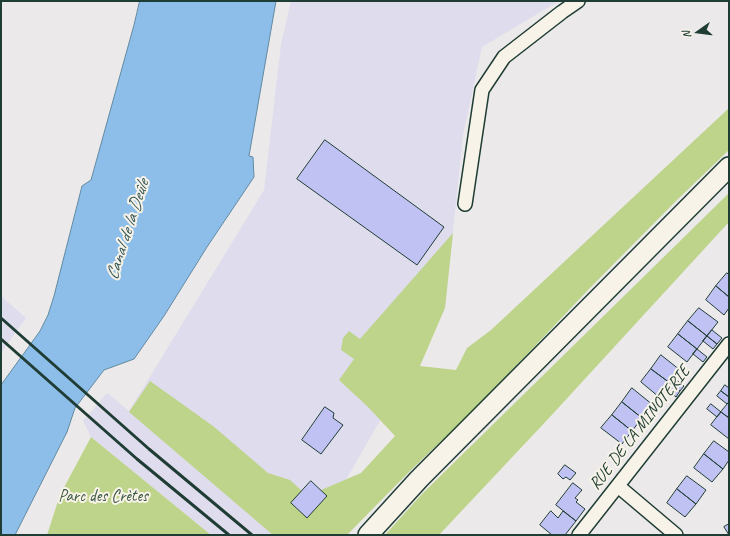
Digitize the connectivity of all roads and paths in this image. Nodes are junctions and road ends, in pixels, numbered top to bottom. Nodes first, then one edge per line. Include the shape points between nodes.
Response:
1 (578, 1) edge
2 (729, 167) edge
3 (465, 204) dead end
4 (729, 344) edge
5 (618, 486) junction
6 (368, 535) edge
7 (579, 535) edge
8 (676, 535) edge

1 - 3 street via 504,57 482,90
2 - 6 main road via 419,479
4 - 5 street, RUE DE LA MINOTERIE
5 - 7 street, RUE DE LA MINOTERIE
5 - 8 street

